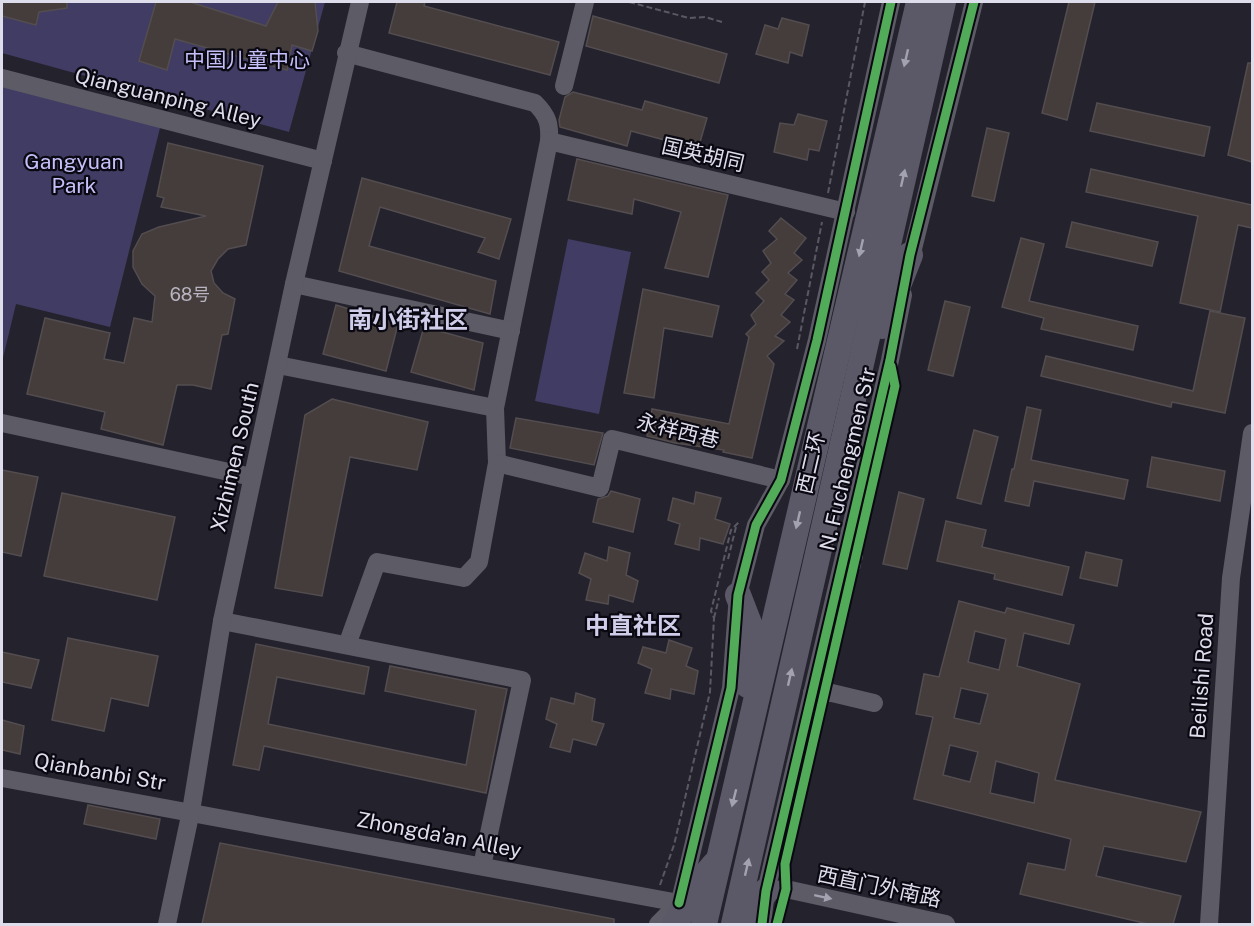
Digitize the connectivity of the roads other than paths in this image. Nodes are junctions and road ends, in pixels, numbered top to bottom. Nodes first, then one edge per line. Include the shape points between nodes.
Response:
1 (360, 2) edge
2 (585, 2) edge
3 (891, 2) edge
4 (919, 2) edge
5 (943, 2) edge
6 (974, 2) edge
7 (346, 54) junction
8 (2, 78) edge
9 (564, 86) dead end
10 (549, 141) junction
11 (323, 161) junction
12 (846, 212) junction
13 (910, 255) junction
14 (294, 284) junction
15 (511, 331) junction
16 (278, 365) junction
17 (853, 398) junction
18 (495, 408) junction
19 (2, 423) edge
20 (1252, 433) edge
21 (497, 463) junction
22 (252, 477) junction
23 (781, 480) junction
24 (738, 595) junction
25 (222, 621) junction
26 (346, 645) junction
27 (812, 693) junction
28 (874, 703) dead end
29 (748, 741) junction
30 (2, 778) edge
31 (191, 812) junction
32 (721, 850) junction
33 (482, 866) junction
34 (766, 891) junction
35 (680, 912) edge
36 (941, 921) edge
37 (167, 924) edge
38 (658, 924) edge
39 (704, 924) edge
40 (734, 924) edge
41 (744, 924) edge
42 (762, 924) edge
43 (1209, 924) edge

1 - 7 street, Xizhimen South
2 - 9 street
3 - 12 street
4 -> 29 highway, 西二环
17 -> 5 highway, 西二环
6 - 13 street, N. Fuchengmen Str
7 - 10 street via 536,104 550,123
7 - 11 street, Xizhimen South
8 - 11 street, Qianguanping Alley
10 - 12 street, 国英胡同
10 - 15 street
11 - 14 street, Xizhimen South
12 - 23 street
13 - 17 highway
13 - 27 street, N. Fuchengmen Str via 890,360
14 - 15 street
14 - 16 street, Xizhimen South
15 - 18 street
16 - 18 street
16 - 22 street, Xizhimen South
40 -> 17 highway, 西二环
18 - 21 street
19 - 22 street
20 - 43 street, Beilishi Road via 1231,578
21 - 23 street, 永祥西巷 via 600,488 612,439
21 - 26 street via 478,562 464,578 377,562
22 - 25 street, Xizhimen South
23 - 24 street via 756,525
24 - 29 highway via 750,626 745,706
24 - 35 street via 731,688
25 - 26 street
25 - 31 street, Xizhimen South
26 - 33 street via 522,680
27 - 28 street via 832,693
27 - 34 street, N. Fuchengmen Str
29 -> 32 highway, 西二环
30 - 31 street, Qianbanbi Str
31 - 33 street, Zhongda'an Alley
31 - 37 street, Xizhimen South
32 - 35 highway
32 - 39 highway, 西二环
33 - 35 street, Zhongda'an Alley
34 -> 36 street, 西直门外南路 via 786,889
34 - 41 highway
34 - 42 street, N. Fuchengmen Str
35 - 38 street

